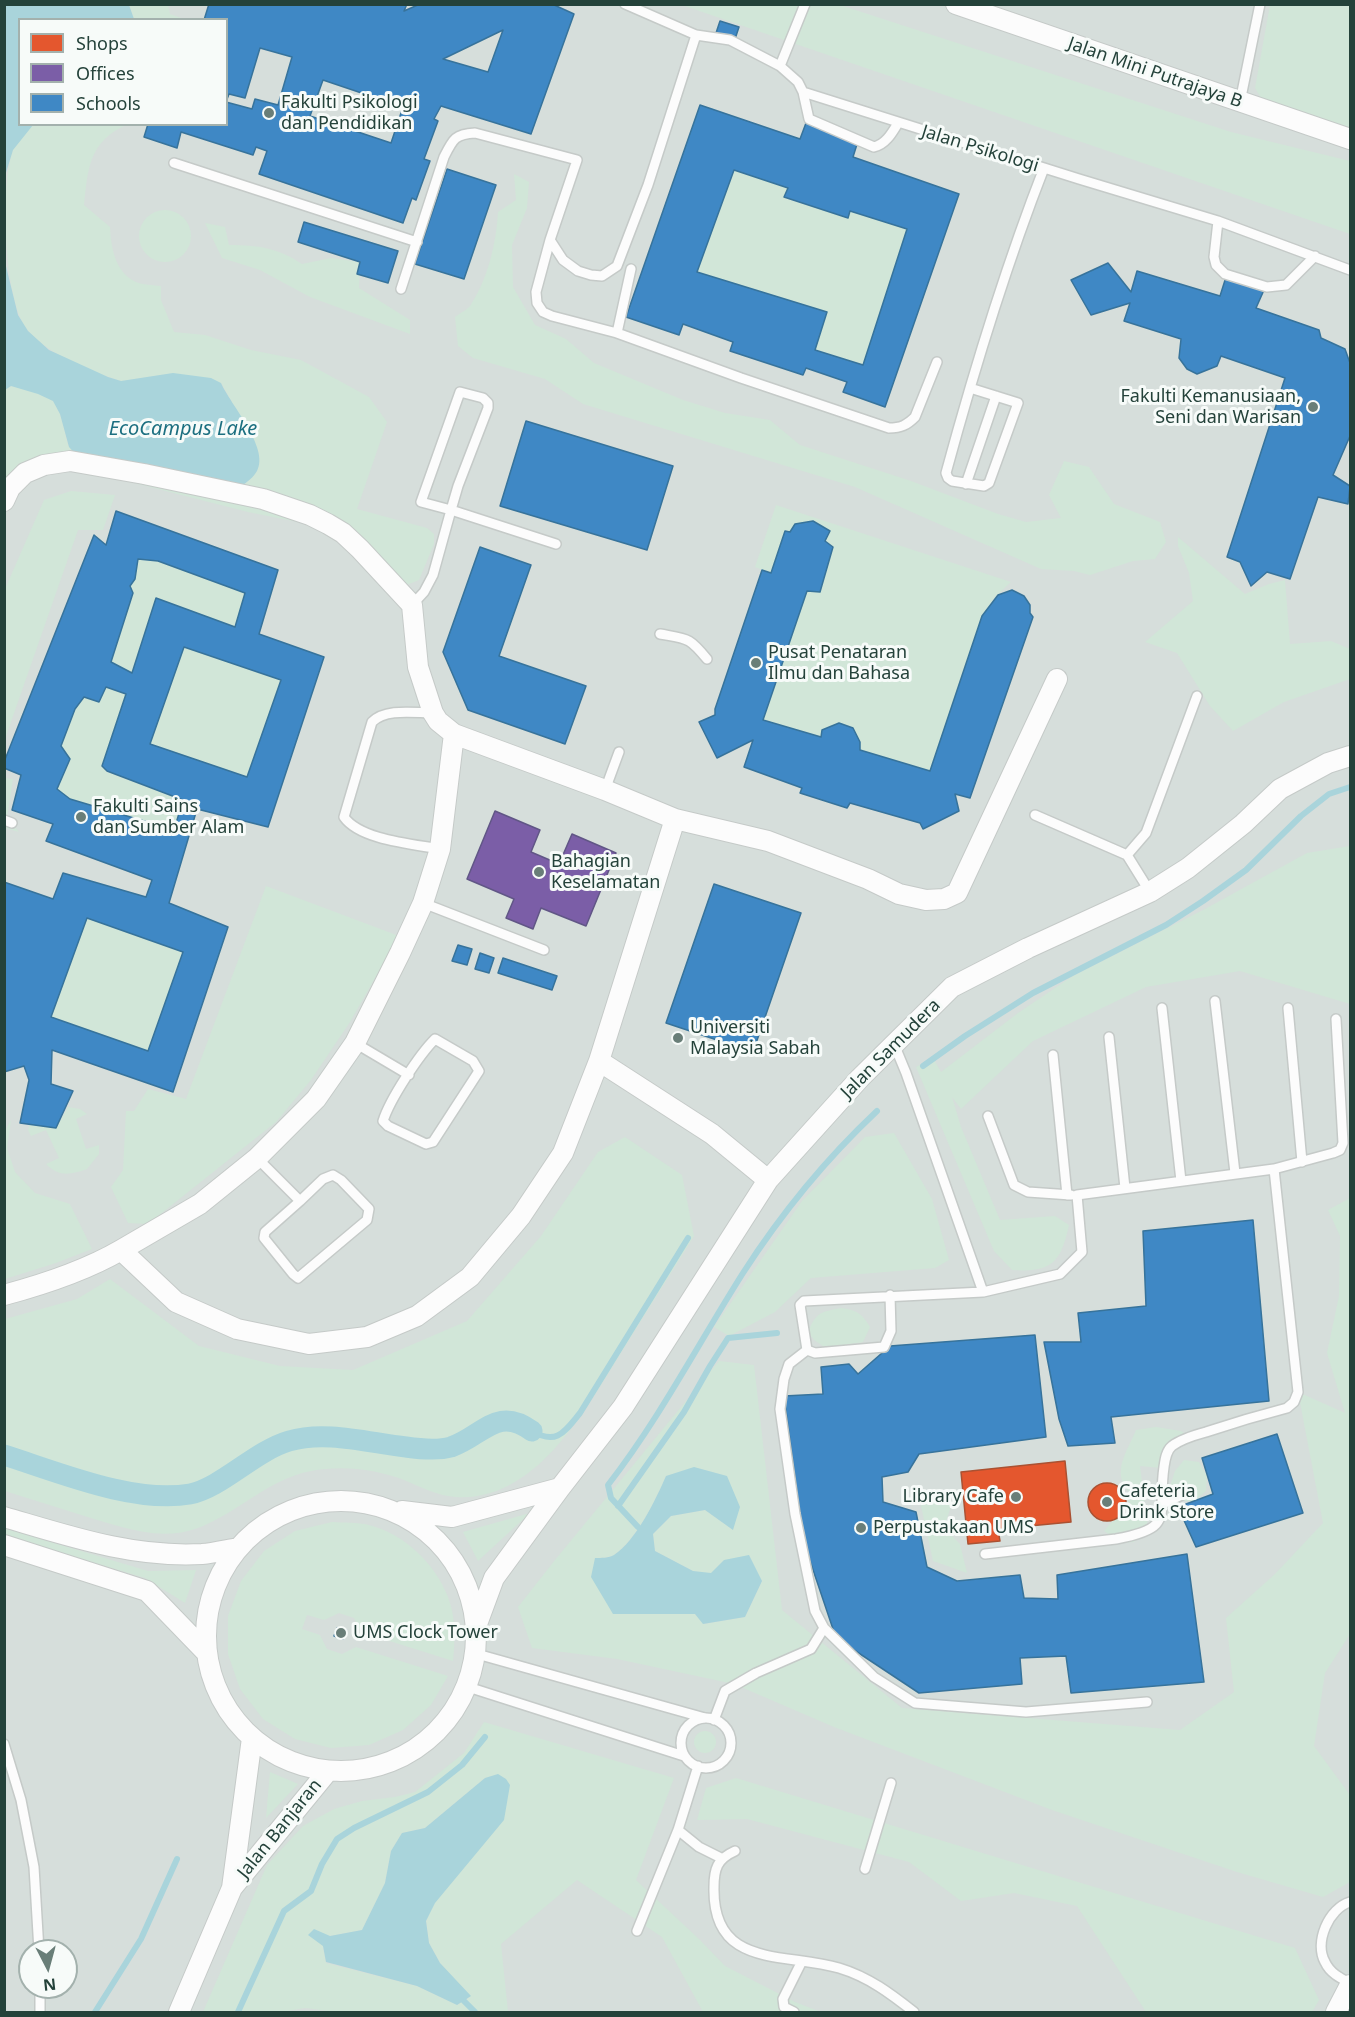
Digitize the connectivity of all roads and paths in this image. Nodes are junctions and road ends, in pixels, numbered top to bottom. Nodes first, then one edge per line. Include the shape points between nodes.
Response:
1 (625, 4) edge
2 (805, 4) edge
3 (1260, 4) edge
4 (958, 5) edge
5 (696, 35) junction
6 (780, 66) junction
7 (803, 92) junction
8 (1240, 102) junction
9 (898, 123) junction
10 (1350, 138) edge
11 (174, 163) dead end
12 (1044, 168) junction
13 (1218, 221) junction
14 (550, 240) junction
15 (417, 242) junction
16 (1315, 256) junction
17 (631, 269) dead end
18 (1350, 270) edge
19 (401, 289) dead end
20 (617, 333) junction
21 (937, 362) dead end
22 (970, 388) junction
23 (996, 396) junction
24 (966, 484) junction
25 (4, 501) edge
26 (451, 510) junction
27 (556, 544) dead end
28 (412, 604) junction
29 (660, 634) dead end
30 (707, 659) dead end
31 (1057, 679) dead end
32 (1197, 696) dead end
33 (433, 712) junction
34 (454, 734) junction
35 (619, 752) dead end
36 (1350, 756) edge
37 (605, 790) junction
38 (1035, 815) dead end
39 (675, 819) junction
40 (440, 849) junction
41 (1127, 855) junction
42 (1150, 892) junction
43 (423, 903) junction
44 (544, 950) dead end
45 (1215, 1001) dead end
46 (1162, 1008) dead end
47 (1288, 1008) dead end
48 (1336, 1019) dead end
49 (1109, 1037) dead end
50 (355, 1043) junction
51 (894, 1044) junction
52 (1053, 1055) dead end
53 (599, 1061) junction
54 (409, 1076) junction
55 (988, 1116) dead end
56 (257, 1158) junction
57 (1302, 1162) junction
58 (1274, 1169) junction
59 (1235, 1173) junction
60 (768, 1180) junction
61 (1181, 1180) junction
62 (1125, 1188) junction
63 (1072, 1195) junction
64 (300, 1201) junction
65 (122, 1250) junction
66 (983, 1292) junction
67 (4, 1295) edge
68 (890, 1295) junction
69 (807, 1350) junction
70 (560, 1488) junction
71 (1190, 1491) dead end
72 (1162, 1504) junction
73 (391, 1509) junction
74 (4, 1517) edge
75 (4, 1545) edge
76 (238, 1548) junction
77 (985, 1554) dead end
78 (477, 1624) junction
79 (824, 1628) junction
80 (206, 1652) junction
81 (477, 1654) junction
82 (468, 1687) junction
83 (1147, 1702) dead end
84 (710, 1719) junction
85 (252, 1738) junction
86 (4, 1744) edge
87 (684, 1756) junction
88 (698, 1766) junction
89 (328, 1771) junction
90 (891, 1783) dead end
91 (678, 1830) junction
92 (735, 1851) dead end
93 (721, 1858) junction
94 (865, 1869) dead end
95 (232, 1888) junction
96 (1350, 1902) edge
97 (637, 1931) dead end
98 (38, 1939) edge
99 (802, 1961) junction
100 (1350, 1984) edge
101 (179, 2013) edge
102 (794, 2013) edge
103 (914, 2013) edge
104 (1336, 2013) edge

1 - 5 lane
2 - 6 lane
3 - 8 lane
4 - 8 street, Jalan Mini Putrajaya B
5 - 6 lane via 730,40
5 - 14 lane via 648,185 617,266 602,276 578,271 563,260
6 - 7 lane
7 - 9 lane, Jalan Psikologi
7 - 9 lane via 809,119 874,147 891,135
8 - 10 street, Jalan Mini Putrajaya B
9 - 12 lane, Jalan Psikologi
11 - 15 lane
12 - 13 lane, Jalan Psikologi
12 - 22 lane
13 - 16 lane, Jalan Psikologi
13 - 16 lane via 1214,257 1225,274 1267,287 1286,285
14 - 15 lane via 577,160 475,133 461,134 452,141
14 - 20 lane via 536,292 543,312
15 - 19 lane
16 - 18 lane, Jalan Psikologi
17 - 20 lane
20 - 21 lane via 889,428 900,428 915,417
22 - 23 lane
22 - 24 lane via 946,473 952,481
23 - 24 lane
23 - 24 lane via 1018,403 989,483
25 - 28 street via 25,473 69,461 263,499 310,514 343,533
26 - 26 lane via 421,502 460,392 483,398 488,408
26 - 27 lane
26 - 28 lane via 433,575
28 - 33 street via 418,667
29 - 30 lane via 694,643
31 - 39 street via 957,893 945,899 926,900 899,894 768,841
32 - 41 lane via 1146,833
33 - 34 street
33 - 40 lane via 391,713 372,722 344,817 350,826 365,834
34 - 37 street
34 - 40 street
35 - 37 lane
36 - 42 street, Jalan Samudera via 1280,789 1243,825
37 - 39 street
38 - 41 lane
39 - 53 street
40 - 43 street
41 - 42 lane
42 - 51 street, Jalan Samudera via 952,987
43 - 44 lane
43 - 50 street
45 - 59 lane
46 - 61 lane
47 - 57 lane
48 - 57 lane via 1343,1143 1340,1150
49 - 62 lane
50 - 54 lane
50 - 56 street via 316,1099
51 - 60 street, Jalan Samudera
51 - 66 lane
52 - 63 lane
53 - 60 street via 712,1134
53 - 65 street via 563,1153 521,1216 470,1277 417,1316 367,1337 309,1344 237,1329 176,1302
54 - 54 lane via 383,1121 426,1144 433,1142 478,1071 473,1061 435,1039
55 - 63 lane via 1014,1185 1028,1192
56 - 64 lane
56 - 65 street via 200,1204
57 - 58 lane
58 - 59 lane
58 - 72 lane via 1298,1392 1287,1408 1199,1434 1171,1447 1165,1456
59 - 61 lane
60 - 70 street, Jalan Samudera via 623,1407
61 - 62 lane
62 - 63 lane
63 - 66 lane via 1082,1252 1060,1274
64 - 64 lane via 265,1232 264,1238 298,1278 370,1214 333,1175 323,1179
65 - 67 street via 47,1283
66 - 68 lane
68 - 69 lane via 891,1331 884,1347 815,1353
68 - 69 lane via 804,1301 800,1305
69 - 79 lane via 789,1364 780,1409 795,1514 815,1611
70 - 73 street via 452,1517
70 - 78 street, Jalan Samudera via 494,1578
71 - 72 lane
72 - 77 lane via 1155,1527 1136,1535
73 - 76 street via 359,1501 325,1501 292,1509 263,1525
73 - 78 street via 421,1525 452,1556 472,1595
74 - 76 street via 87,1541 148,1553 203,1554
75 - 80 street via 147,1591
76 - 80 street via 214,1588 206,1615
78 - 81 street
79 - 83 lane via 874,1677 915,1702 1026,1712
79 - 84 lane via 811,1649 725,1691
80 - 85 street via 220,1700
81 - 82 street
81 - 84 lane
82 - 87 lane
82 - 89 street via 450,1717 426,1742 396,1760 363,1769
84 - 87 lane via 697,1720 684,1731
84 - 88 lane via 727,1730 731,1747 722,1762 706,1768
85 - 89 street via 287,1760
85 - 95 street, Jalan Banjaran
86 - 98 lane via 21,1800 34,1867
87 - 88 lane
88 - 91 lane
89 - 95 street, Jalan Banjaran
90 - 94 lane
91 - 93 lane
91 - 97 lane
92 - 93 lane
93 - 99 lane via 714,1870 714,1896 725,1933 746,1950
95 - 101 street, Jalan Banjaran
96 - 100 lane via 1332,1913 1321,1948 1329,1969
99 - 102 lane via 783,1999 784,2007
99 - 103 lane via 840,1968 880,1985
100 - 104 street

